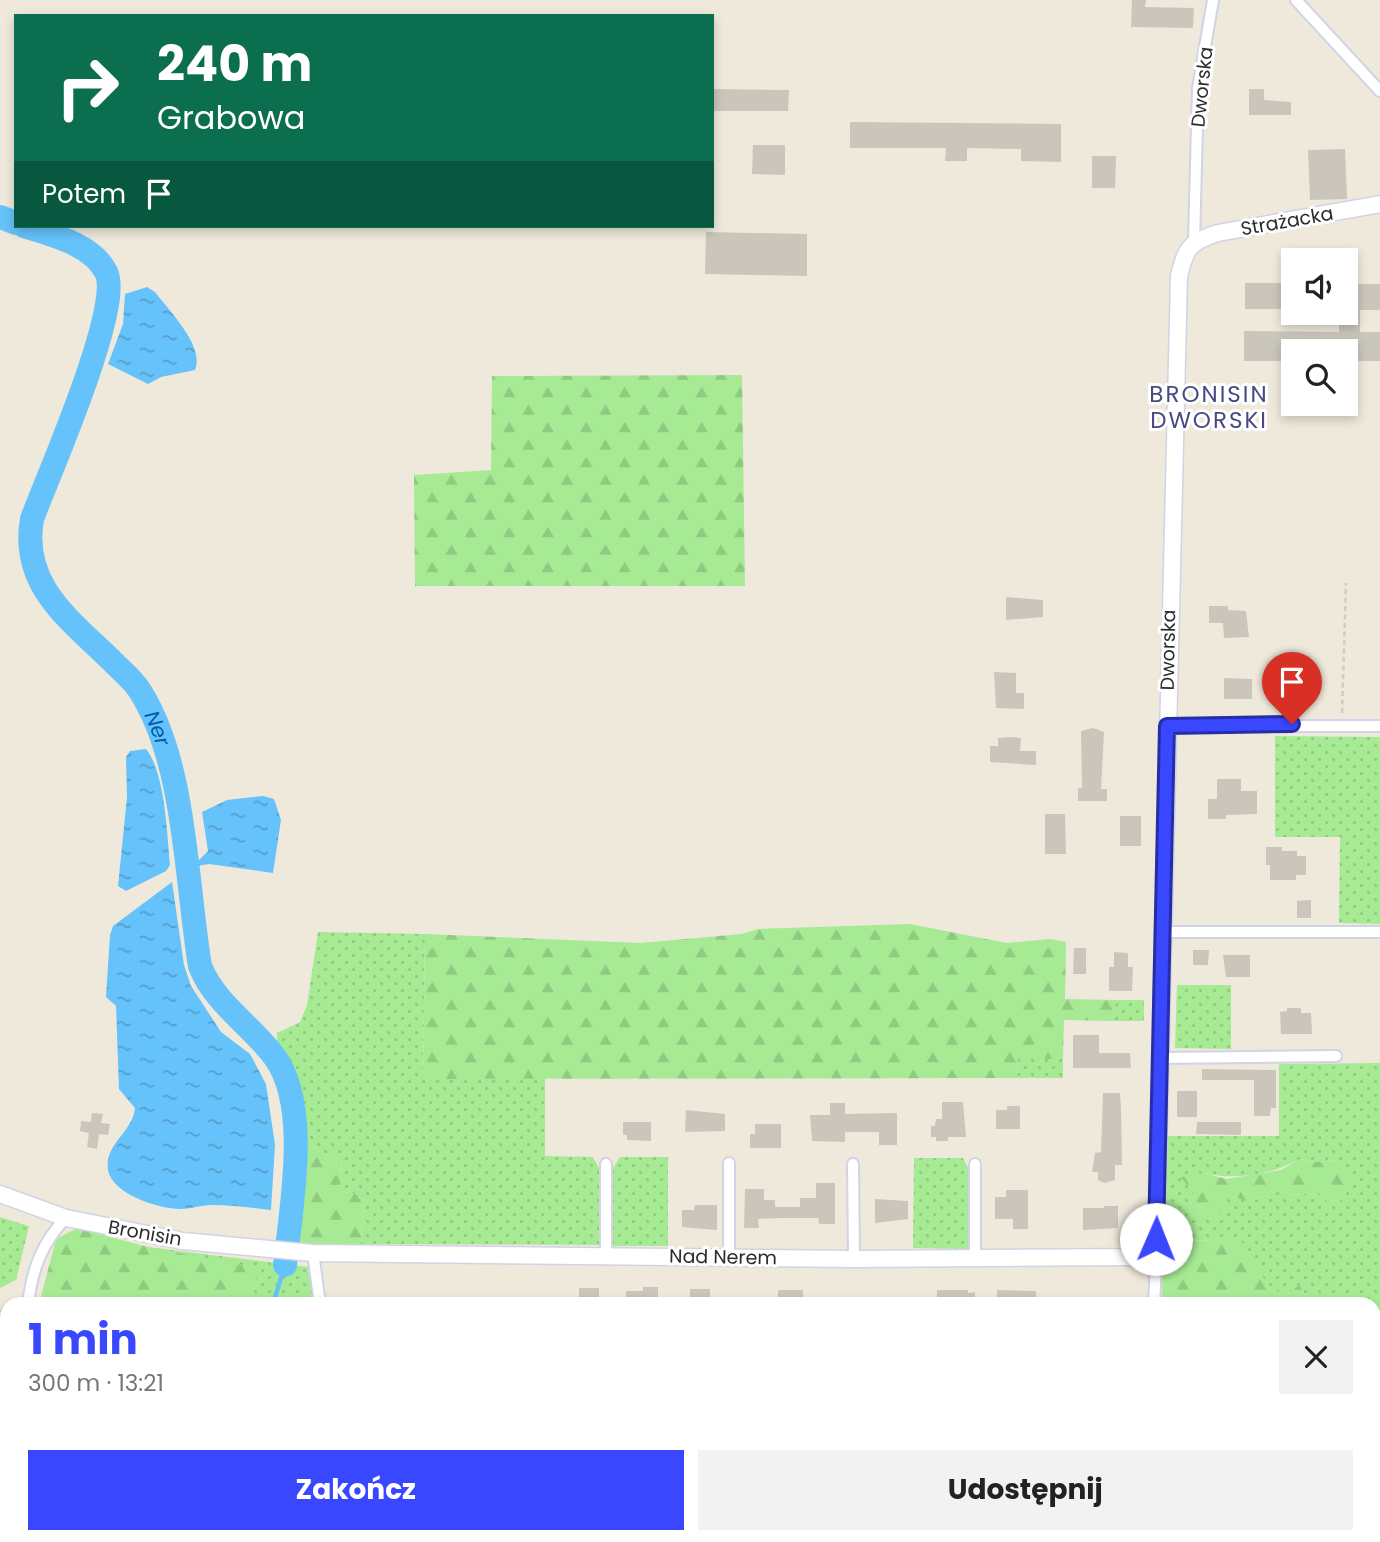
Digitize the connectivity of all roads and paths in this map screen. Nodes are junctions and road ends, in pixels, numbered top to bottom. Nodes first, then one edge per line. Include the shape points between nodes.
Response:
1 (1213, 0) edge
2 (1296, 0) edge
3 (1380, 91) edge
4 (1380, 204) edge
5 (1194, 241) junction
6 (1346, 583) dead end
7 (1342, 724) junction
8 (1167, 726) junction
9 (1380, 726) edge
10 (1162, 932) junction
11 (1380, 932) edge
12 (1336, 1056) dead end
13 (1159, 1058) junction
14 (729, 1163) dead end
15 (606, 1164) dead end
16 (853, 1164) dead end
17 (975, 1164) dead end
18 (0, 1194) edge
19 (66, 1218) junction
20 (287, 1250) joint
21 (313, 1253) junction
22 (1152, 1253) junction
23 (606, 1256) junction
24 (729, 1257) junction
25 (853, 1259) junction
26 (975, 1259) junction
27 (29, 1297) edge
28 (319, 1297) edge
29 (1154, 1297) edge

1 - 5 street, Dworska via 1198,88
2 - 3 street
4 - 5 street, Strażacka
5 - 8 street, Dworska via 1184,255 1179,276 1175,321
6 - 7 path
7 - 8 street
7 - 9 street
8 - 10 street, Dworska
10 - 11 street
10 - 13 street, Dworska
12 - 13 street
13 - 22 street, Dworska
14 - 24 street
15 - 23 street
16 - 25 street
17 - 26 street
18 - 19 street, Bronisin
19 - 20 street, Bronisin via 183,1241
19 - 27 street via 47,1237
20 - 21 street, Nad Nerem
21 - 23 street, Nad Nerem
21 - 28 street
22 - 26 street, Nad Nerem
22 - 29 street, Dworska
23 - 24 street, Nad Nerem
24 - 25 street, Nad Nerem
25 - 26 street, Nad Nerem

